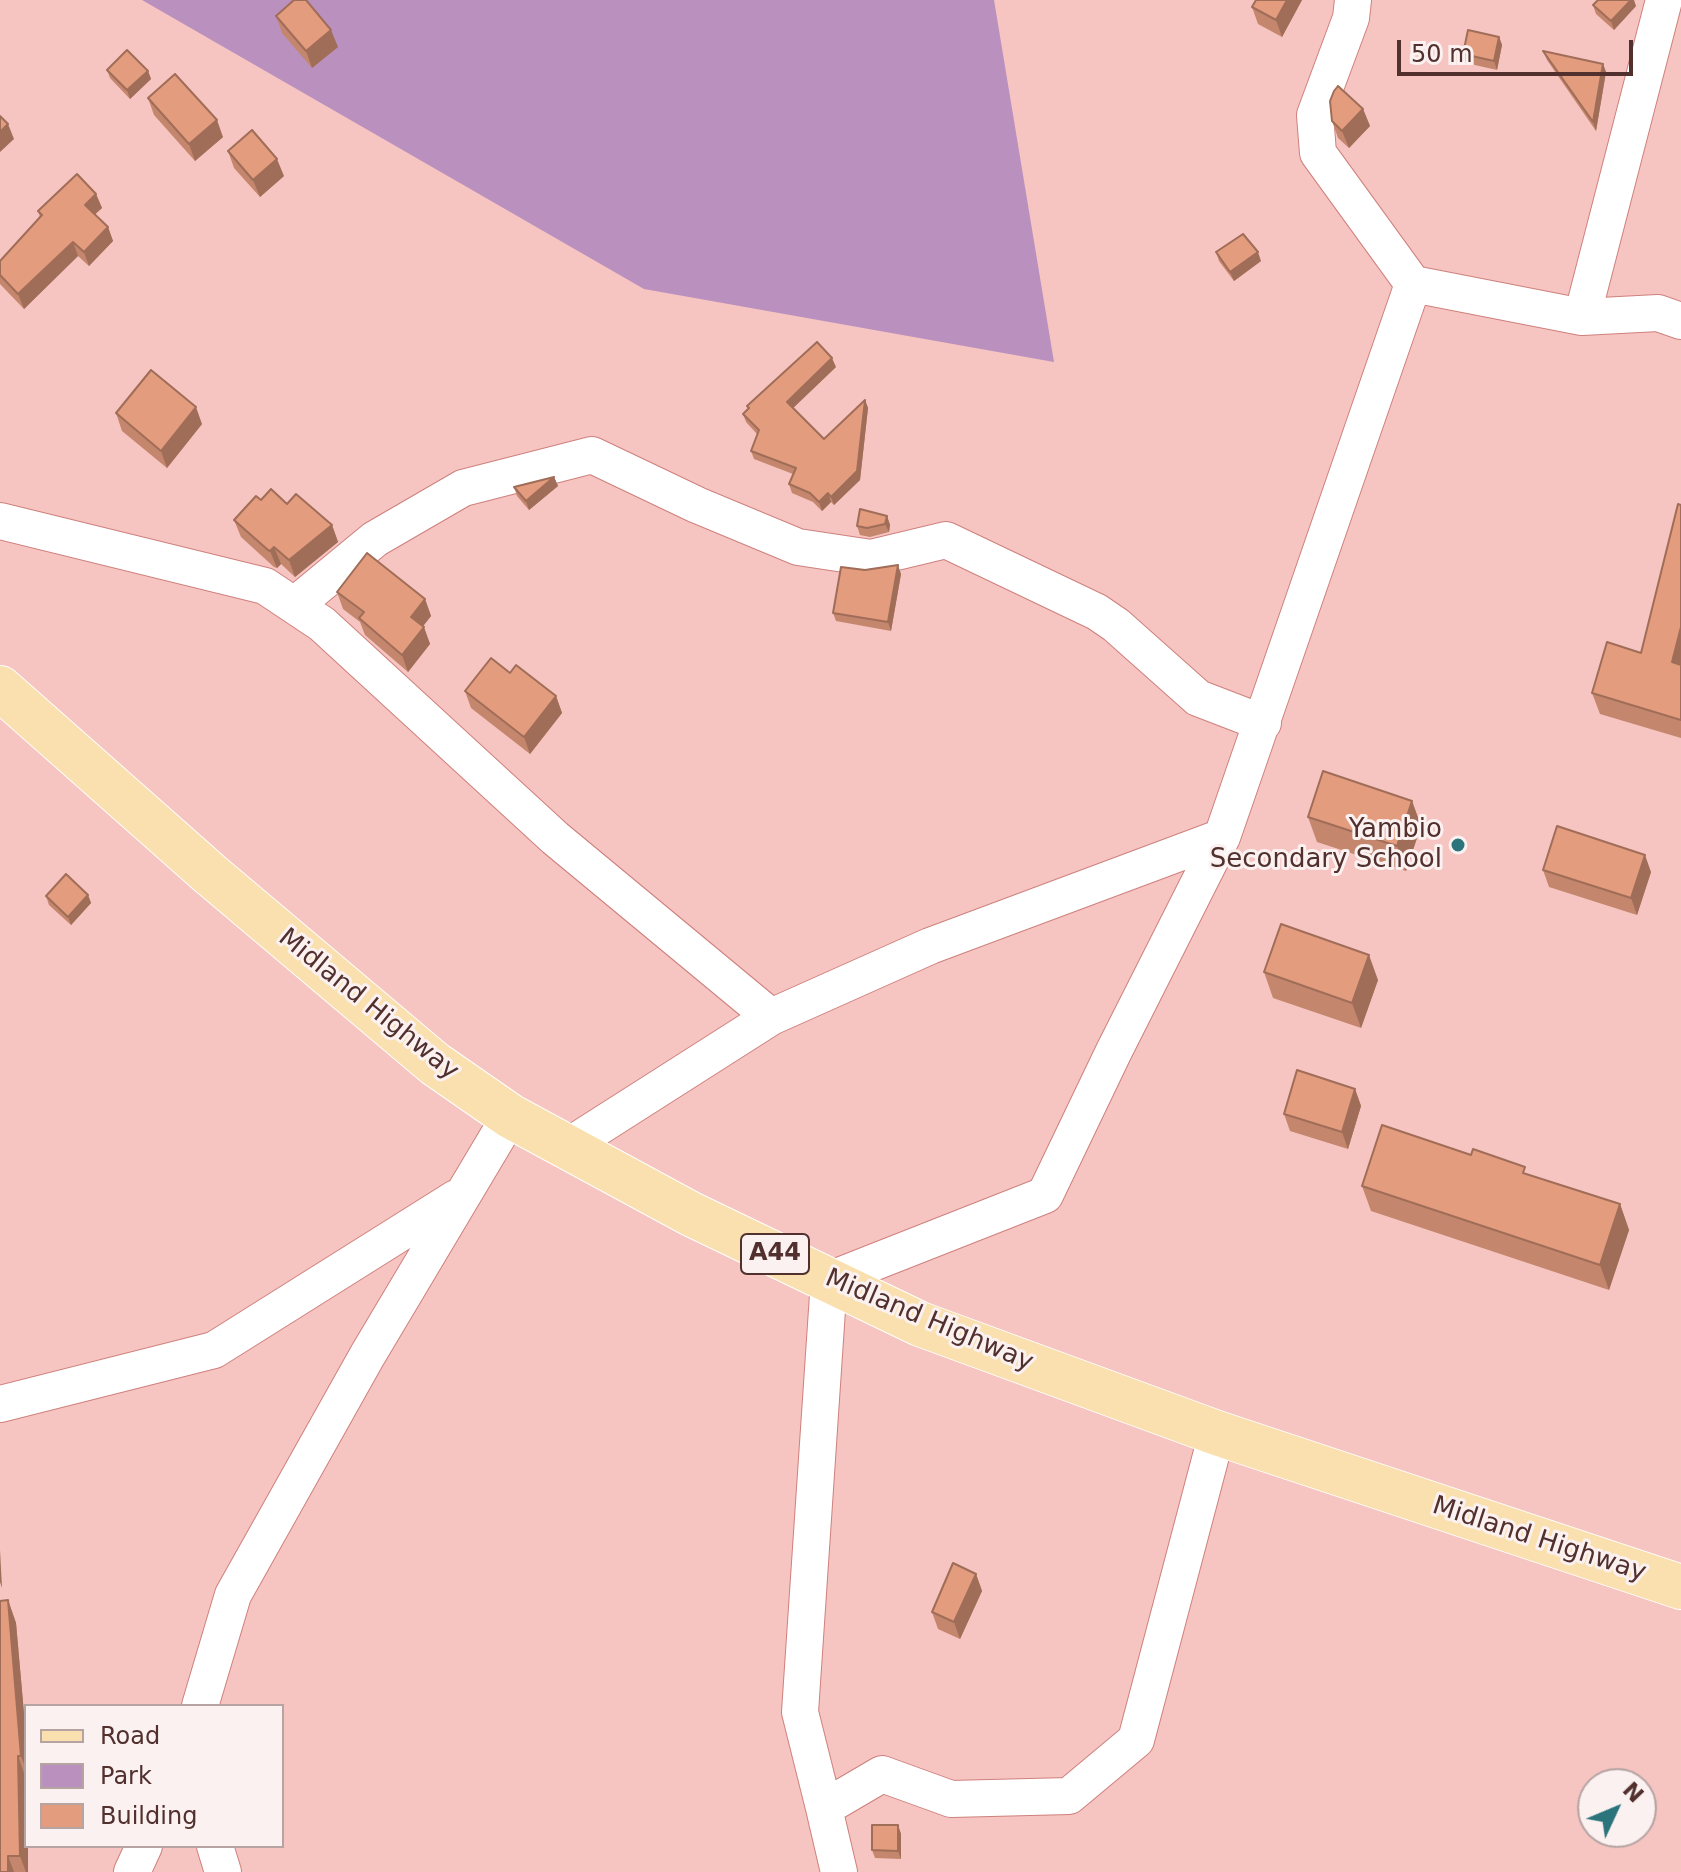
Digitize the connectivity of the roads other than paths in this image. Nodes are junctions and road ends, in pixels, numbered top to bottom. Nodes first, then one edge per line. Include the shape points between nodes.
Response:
1 (1353, 0) edge
2 (1664, 0) edge
3 (1413, 284) junction
4 (1582, 317) junction
5 (1681, 321) edge
6 (0, 521) edge
7 (295, 605) junction
8 (0, 688) edge
9 (1263, 723) junction
10 (1222, 837) junction
11 (771, 1017) junction
12 (510, 1116) junction
13 (567, 1147) junction
14 (463, 1194) junction
15 (829, 1280) junction
16 (0, 1404) edge
17 (1217, 1433) junction
18 (1681, 1587) edge
19 (201, 1704) edge
20 (824, 1808) junction
21 (143, 1848) edge
22 (216, 1848) edge
23 (132, 1872) edge
24 (223, 1872) edge
25 (839, 1872) edge

1 - 3 street via 1315,115 1318,153
2 - 4 street
3 - 4 street
3 - 9 street
4 - 5 street via 1658,313
6 - 7 street via 265,586
7 - 9 street via 375,539 463,488 592,455 798,547 871,558 946,540 1097,612 1198,698
7 - 11 street via 555,838
8 - 12 main road, Midland Highway / A44 via 412,1044
9 - 10 street
10 - 11 street via 930,946
10 - 15 street via 1045,1195
11 - 13 street
12 - 13 main road, Midland Highway / A44
12 - 14 street
13 - 15 main road, Midland Highway / A44
14 - 16 street via 214,1350
14 - 19 street via 233,1595
15 - 17 main road, Midland Highway / A44 via 920,1324
15 - 20 street via 800,1712
17 - 18 main road, Midland Highway / A44
17 - 20 street via 1136,1740 1069,1796 951,1799 882,1774
20 - 25 street
21 - 23 street
22 - 24 street

